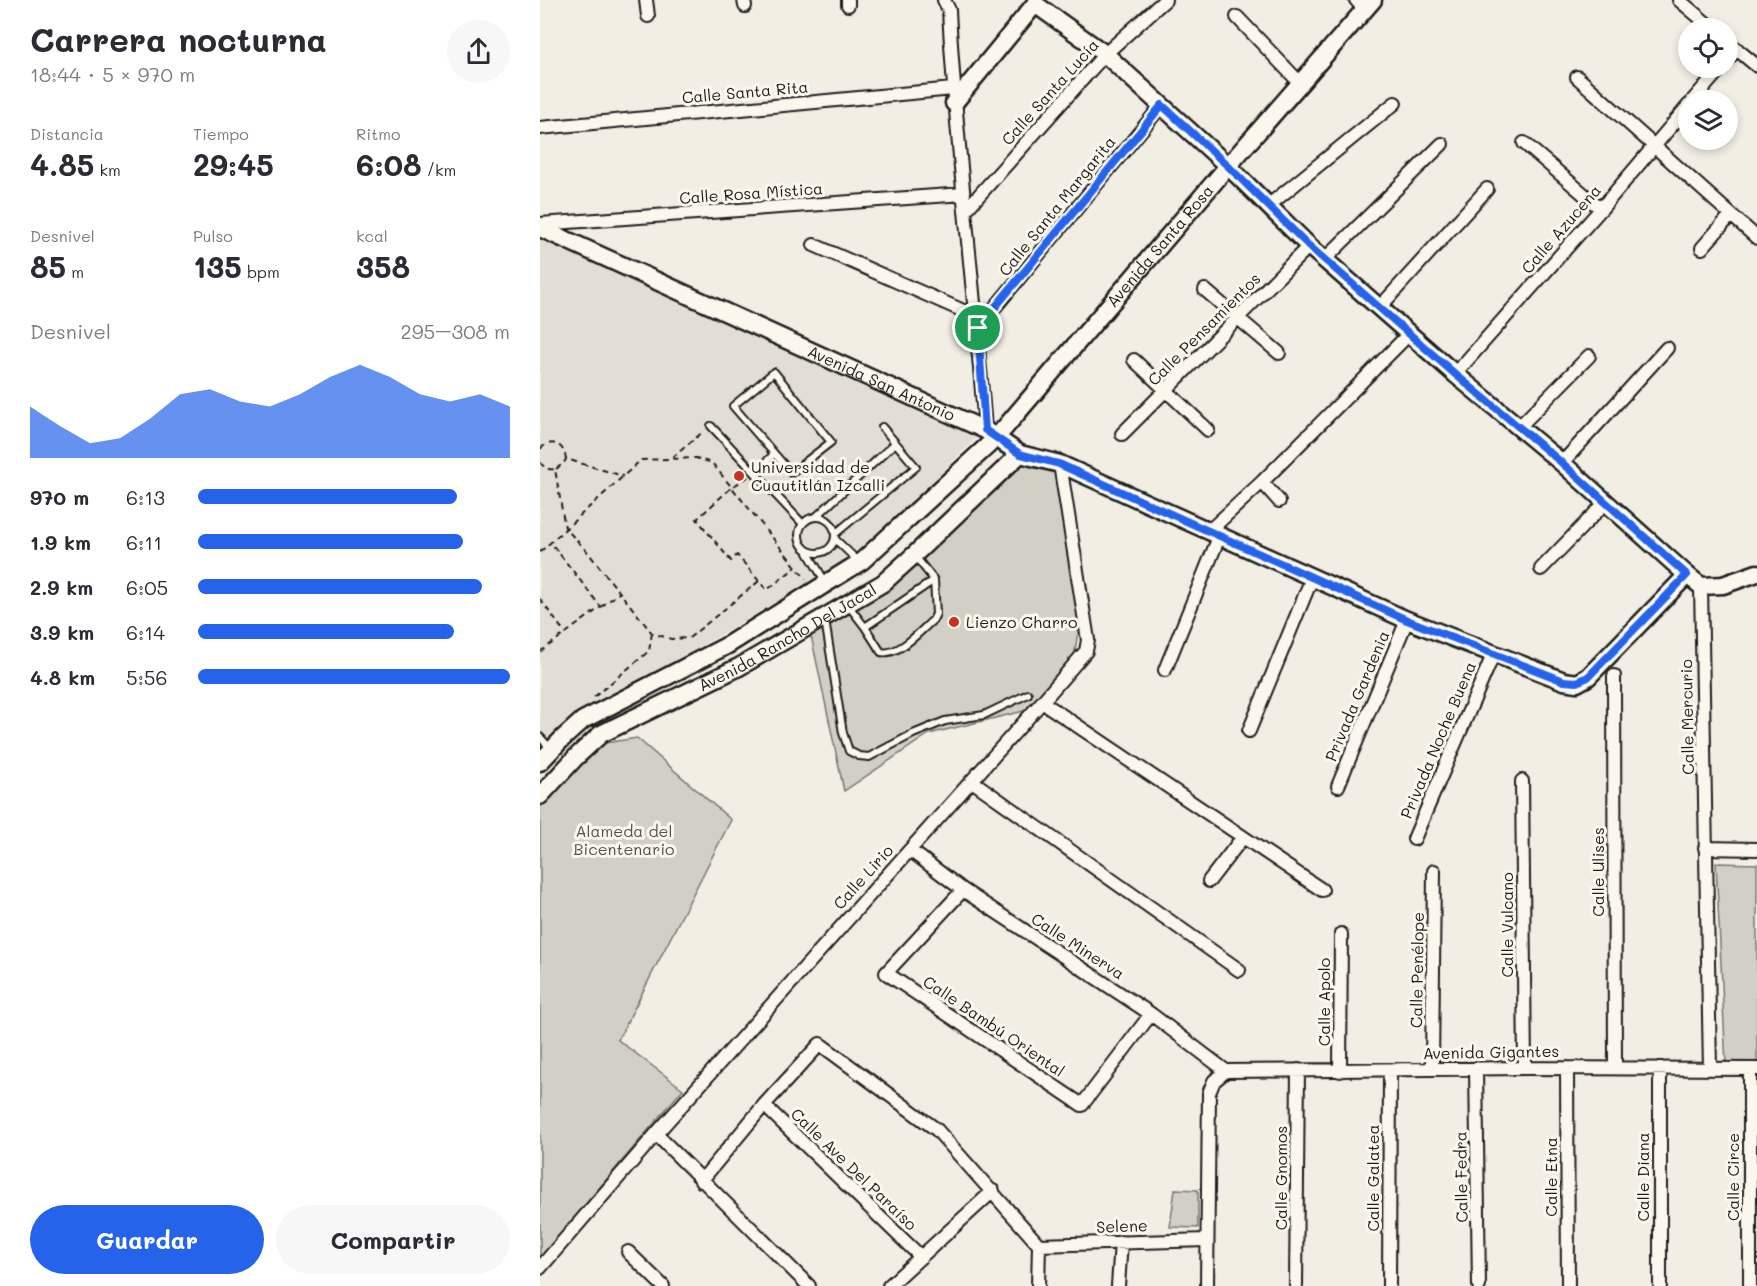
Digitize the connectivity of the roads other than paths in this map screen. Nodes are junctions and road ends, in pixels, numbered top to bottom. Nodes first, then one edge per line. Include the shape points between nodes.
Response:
1 (646, 0) edge
2 (944, 0) edge
3 (1165, 0) edge
4 (1683, 1) edge
5 (1037, 2) edge
6 (1364, 3) edge
7 (648, 16) dead end
8 (1238, 17) dead end
9 (1701, 18) edge
10 (1738, 50) edge
11 (1105, 54) junction
12 (1756, 63) edge
13 (1577, 77) dead end
14 (1712, 78) edge
15 (1300, 83) junction
16 (1702, 90) edge
17 (953, 96) junction
18 (1395, 103) dead end
19 (1162, 105) junction
20 (1678, 118) edge
21 (540, 128) edge
22 (1524, 143) dead end
23 (1442, 144) dead end
24 (1653, 147) junction
25 (1228, 166) junction
26 (1487, 189) dead end
27 (964, 194) junction
28 (1268, 206) junction
29 (1601, 209) junction
30 (965, 211) junction
31 (1731, 215) junction
32 (540, 226) edge
33 (1757, 238) edge
34 (814, 245) dead end
35 (1309, 246) junction
36 (1702, 248) dead end
37 (1325, 260) junction
38 (1205, 290) dead end
39 (1380, 307) junction
40 (1238, 318) junction
41 (977, 322) junction
42 (1410, 333) junction
43 (1667, 348) dead end
44 (1279, 353) dead end
45 (1589, 356) dead end
46 (1134, 360) dead end
47 (1455, 374) junction
48 (1166, 391) junction
49 (711, 426) road end
50 (882, 427) dead end
51 (1519, 427) junction
52 (1208, 430) dead end
53 (991, 434) junction
54 (1122, 434) dead end
55 (895, 443) junction
56 (774, 454) junction
57 (1020, 454) junction
58 (1562, 463) junction
59 (1059, 464) junction
60 (755, 473) junction
61 (1262, 482) junction
62 (1279, 501) dead end
63 (1606, 502) junction
64 (817, 516) junction
65 (802, 523) junction
66 (1214, 534) junction
67 (836, 537) junction
68 (808, 553) junction
69 (915, 555) junction
70 (860, 563) junction
71 (1541, 569) dead end
72 (1757, 573) edge
73 (1687, 575) junction
74 (1312, 578) junction
75 (934, 580) junction
76 (1701, 586) junction
77 (820, 587) junction
78 (847, 603) junction
79 (824, 617) junction
80 (1407, 620) junction
81 (865, 627) junction
82 (726, 646) junction
83 (1493, 655) junction
84 (739, 667) junction
85 (1165, 670) dead end
86 (1614, 676) dead end
87 (1028, 694) dead end
88 (1042, 702) junction
89 (1249, 731) dead end
90 (546, 743) edge
91 (540, 762) edge
92 (972, 780) junction
93 (1522, 781) dead end
94 (1338, 786) dead end
95 (540, 796) edge
96 (1243, 837) junction
97 (1414, 839) dead end
98 (1705, 848) junction
99 (1757, 849) edge
100 (910, 850) junction
101 (1434, 871) dead end
102 (1209, 881) dead end
103 (963, 890) junction
104 (1322, 890) dead end
105 (1341, 934) dead end
106 (1239, 970) dead end
107 (1151, 1014) junction
108 (1476, 1068) junction
109 (1525, 1068) junction
110 (1567, 1068) junction
111 (1616, 1068) junction
112 (1660, 1068) junction
113 (1432, 1069) junction
114 (1710, 1069) junction
115 (1753, 1069) edge
116 (1298, 1070) junction
117 (1390, 1070) junction
118 (1226, 1071) junction
119 (1340, 1071) junction
120 (764, 1105) junction
121 (656, 1134) junction
122 (701, 1181) junction
123 (993, 1191) junction
124 (1207, 1240) junction
125 (1121, 1242) junction
126 (1038, 1245) junction
127 (628, 1252) dead end
128 (921, 1257) junction
129 (540, 1268) edge
130 (663, 1286) edge
131 (809, 1286) edge
132 (889, 1286) edge
133 (1038, 1286) edge
134 (1118, 1286) edge
135 (1207, 1286) edge
136 (1296, 1286) edge
137 (1389, 1286) edge
138 (1479, 1286) edge
139 (1568, 1286) edge
140 (1660, 1286) edge
141 (1750, 1286) edge

1 - 7 street
2 - 17 street via 948,10
3 - 11 street, Calle Santa Lucía
4 - 9 street
5 - 11 street
5 - 17 street
6 - 15 street, Avenida Santa Rosa
8 - 15 street
10 - 12 street
11 - 19 street
11 - 30 street, Calle Santa Lucía
13 - 24 street
14 - 16 street
15 - 25 street, Avenida Santa Rosa
17 - 21 street, Calle Santa Rita
17 - 27 street
18 - 28 street
19 - 25 street
19 - 41 street, Calle Santa Margarita
20 - 24 street, Calle Azucena
22 - 29 street
23 - 37 street
24 - 29 street, Calle Azucena
24 - 31 street
25 - 28 street
25 - 53 street, Avenida Santa Rosa
26 - 39 street
27 - 30 street
27 - 32 street, Calle Rosa Mística
28 - 35 street
29 - 47 street, Calle Azucena
30 - 41 street
31 - 33 street
31 - 36 street
32 - 53 street, Avenida San Antonio
34 - 41 street
35 - 37 street
35 - 40 street, Calle Pensamientos
37 - 39 street
38 - 40 street
39 - 42 street
40 - 44 street
40 - 48 street, Calle Pensamientos
41 - 53 street
42 - 47 street
42 - 61 street
43 - 58 street
45 - 51 street
46 - 48 street
47 - 51 street
48 - 52 street
48 - 54 street, Calle Pensamientos
49 - 60 lane
50 - 55 lane
51 - 58 street
53 - 57 street, Avenida San Antonio
53 - 70 street, Avenida Rancho Del Jacal
55 - 64 lane
55 - 67 lane via 916,467
56 - 56 lane via 791,474 831,442 774,372 733,406
56 - 60 lane
57 - 59 street, Avenida San Antonio
57 - 69 street, Avenida Rancho Del Jacal
58 - 63 street
59 - 66 street, Avenida San Antonio
59 - 88 street, Calle Lirio via 1088,646
60 - 65 lane
61 - 62 street
61 - 66 street
63 - 71 street
63 - 73 street
64 - 65 lane
64 - 67 lane via 833,524
65 - 68 lane via 797,539
66 - 74 street, Avenida San Antonio
66 - 85 street
67 - 68 lane via 825,553
67 - 70 lane
68 - 77 lane
69 - 75 lane
69 - 78 street, Avenida Rancho Del Jacal via 883,583
70 - 77 street, Avenida Rancho Del Jacal
72 - 76 street via 1723,585
73 - 76 street
73 - 83 street, Avenida San Antonio via 1588,677 1577,682 1564,681
74 - 80 street, Avenida San Antonio
74 - 89 street
75 - 81 lane
75 - 81 lane via 933,620 897,650 881,652
76 - 98 street, Calle Mercurio
77 - 82 street, Avenida Rancho Del Jacal
78 - 79 street, Avenida Rancho Del Jacal
78 - 81 lane
79 - 84 street, Avenida Rancho Del Jacal
79 - 87 lane via 843,733 849,750 859,756 869,757 945,721 984,715
80 - 83 street, Avenida San Antonio
80 - 94 street, Privada Gardenia
82 - 84 street
82 - 90 street, Avenida Rancho Del Jacal
83 - 97 street, Privada Noche Buena
84 - 95 street, Avenida Rancho Del Jacal via 601,734
86 - 111 street, Calle Ulises
88 - 92 street, Calle Lirio
88 - 96 street
90 - 91 street, Avenida Rancho Del Jacal
92 - 100 street, Calle Lirio
92 - 106 street
93 - 109 street, Calle Vulcano
96 - 102 street
96 - 104 street
98 - 99 street
98 - 114 street, Calle Mercurio
100 - 103 street, Calle Minerva
100 - 121 street, Calle Lirio
101 - 113 street, Calle Penélope
103 - 107 street, Calle Minerva
103 - 107 street, Calle Bambú Oriental via 886,973 1082,1105
105 - 119 street, Calle Apolo
107 - 118 street, Calle Minerva
108 - 109 street, Avenida Gigantes
108 - 113 street, Avenida Gigantes
108 - 138 street, Calle Fedra
109 - 110 street, Avenida Gigantes
110 - 111 street, Avenida Gigantes
110 - 139 street, Calle Etna
111 - 112 street, Avenida Gigantes
112 - 114 street, Avenida Gigantes
112 - 140 street, Calle Diana
113 - 117 street, Avenida Gigantes
114 - 115 street, Avenida Gigantes
115 - 141 street, Calle Circe
116 - 118 street, Avenida Gigantes
116 - 119 street, Avenida Gigantes
116 - 136 street, Calle Gnomos
117 - 119 street, Avenida Gigantes
117 - 137 street, Calle Galatea
118 - 124 street via 1214,1081 1209,1093
120 - 122 street
120 - 123 street via 820,1044 937,1130
120 - 128 street, Calle Ave Del Paraíso
121 - 122 street
121 - 129 street, Calle Lirio
122 - 131 street
123 - 126 street
123 - 128 street
124 - 125 street, Selene
124 - 135 street
125 - 126 street, Selene
125 - 134 street
126 - 133 street
127 - 130 street
128 - 132 street

